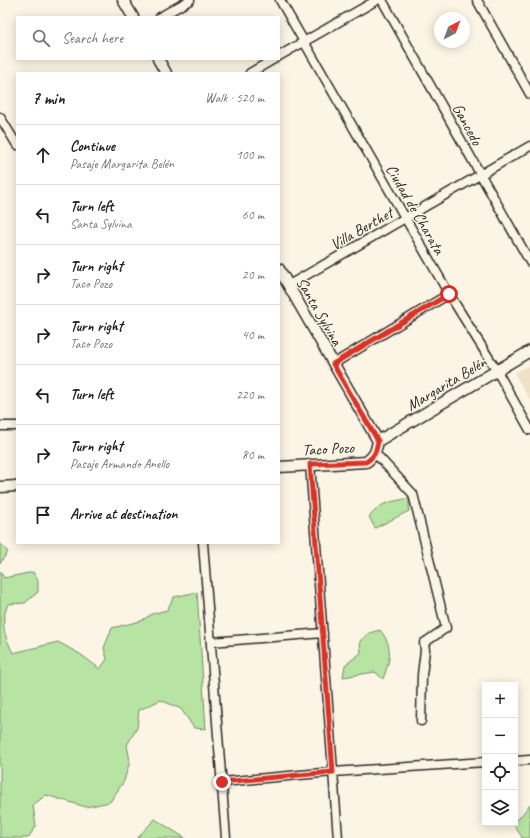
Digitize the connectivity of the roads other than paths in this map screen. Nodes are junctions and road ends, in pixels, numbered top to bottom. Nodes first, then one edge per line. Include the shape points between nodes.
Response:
1 (123, 0) edge
2 (190, 0) edge
3 (280, 0) edge
4 (377, 0) edge
5 (382, 0) edge
6 (477, 0) edge
7 (132, 16) edge
8 (162, 16) edge
9 (305, 42) junction
10 (280, 55) edge
11 (159, 60) edge
12 (272, 60) edge
13 (165, 72) edge
14 (252, 72) edge
15 (530, 94) edge
16 (0, 117) edge
17 (16, 143) edge
18 (530, 146) edge
19 (480, 174) junction
20 (405, 218) junction
21 (530, 262) edge
22 (280, 271) edge
23 (289, 285) junction
24 (449, 294) junction
25 (530, 351) edge
26 (333, 364) junction
27 (497, 371) junction
28 (0, 426) edge
29 (16, 426) edge
30 (530, 430) edge
31 (378, 441) junction
32 (376, 453) junction
33 (310, 464) junction
34 (280, 467) edge
35 (16, 486) edge
36 (0, 488) edge
37 (203, 544) edge
38 (323, 633) junction
39 (211, 642) junction
40 (421, 722) dead end
41 (530, 760) edge
42 (518, 761) edge
43 (482, 762) edge
44 (333, 772) junction
45 (222, 782) junction
46 (226, 838) edge
47 (338, 838) edge

1 - 7 street
2 - 8 street
3 - 9 street, Ciudad de Charata
4 - 9 street
5 - 19 street, Gancedo
6 - 15 street
9 - 10 street
9 - 20 street, Ciudad de Charata
11 - 13 street
12 - 14 street
16 - 17 street
18 - 19 street, Villa Berthet
19 - 20 street, Villa Berthet
19 - 21 street, Gancedo
20 - 23 street, Villa Berthet
20 - 24 street, Ciudad de Charata
22 - 23 street, Santa Sylvina
23 - 26 street, Santa Sylvina
24 - 26 street
24 - 27 street, Ciudad de Charata
25 - 27 street, Margarita Belén
26 - 31 street, Santa Sylvina
27 - 30 street, Ciudad de Charata
27 - 31 street, Margarita Belén
28 - 29 street
31 - 32 street
32 - 33 street, Taco Pozo via 366,462
32 - 40 street via 413,494 446,628 424,642
33 - 34 street, Taco Pozo
33 - 38 street
35 - 36 street
37 - 39 street
38 - 39 street
38 - 44 street
39 - 45 street
41 - 42 street
43 - 44 street
44 - 45 street
44 - 47 street
45 - 46 street

